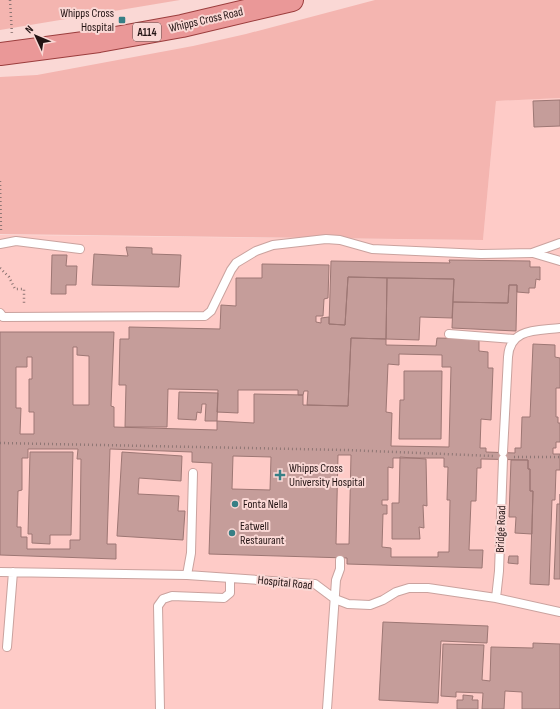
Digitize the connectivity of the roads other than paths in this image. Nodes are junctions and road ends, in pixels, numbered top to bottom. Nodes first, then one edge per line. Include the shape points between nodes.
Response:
1 (292, 0) edge
2 (0, 54) edge
3 (560, 243) edge
4 (0, 244) edge
5 (80, 249) dead end
6 (532, 253) junction
7 (560, 261) edge
8 (0, 313) edge
9 (560, 328) edge
10 (449, 334) dead end
11 (514, 339) junction
12 (193, 474) dead end
13 (340, 560) dead end
14 (0, 572) edge
15 (13, 572) junction
16 (187, 575) junction
17 (230, 578) junction
18 (496, 598) junction
19 (335, 599) junction
20 (560, 612) edge
21 (7, 647) dead end
22 (160, 709) edge
23 (327, 709) edge

1 - 2 main road, Whipps Cross Road / A114 via 182,26 99,41
3 - 6 lane
4 - 5 lane via 16,241
6 - 7 lane
6 - 8 lane via 481,254 372,249 340,240 302,241 273,245 245,256 231,270 211,311 205,316 4,317
9 - 11 lane via 527,332
10 - 11 lane
11 - 18 lane, Bridge Road via 509,348
12 - 16 lane via 191,553
13 - 19 lane
14 - 15 lane, Hospital Road
15 - 16 lane, Hospital Road
15 - 21 lane
16 - 17 lane, Hospital Road
17 - 19 lane, Hospital Road via 315,584
17 - 22 lane via 230,593 224,598 172,596 163,599 158,606
18 - 19 lane, Hospital Road via 428,588 402,590 370,604 348,604
18 - 20 lane, Hospital Road
19 - 23 lane

